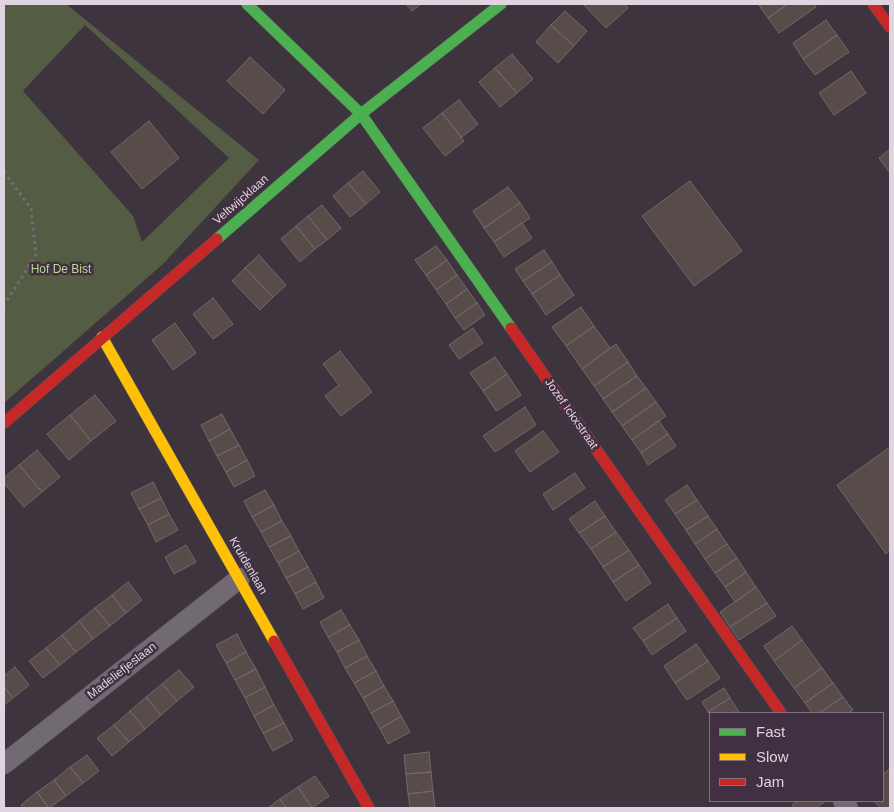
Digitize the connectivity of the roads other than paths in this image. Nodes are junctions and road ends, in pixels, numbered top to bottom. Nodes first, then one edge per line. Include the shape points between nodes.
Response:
1 (246, 4) edge
2 (500, 4) edge
3 (873, 4) edge
4 (890, 27) edge
5 (361, 114) junction
6 (102, 337) junction
7 (4, 423) edge
8 (240, 578) junction
9 (780, 712) edge
10 (4, 764) edge
11 (369, 808) edge

1 - 5 street, Jozef Ickxstraat
2 - 5 street, Veltwijcklaan
3 - 4 street
5 - 6 street, Veltwijcklaan
5 - 9 street, Jozef Ickxstraat
6 - 7 street, Veltwijcklaan
6 - 8 street, Kruidenlaan
8 - 10 street, Madeliefjeslaan
8 - 11 street, Kruidenlaan

